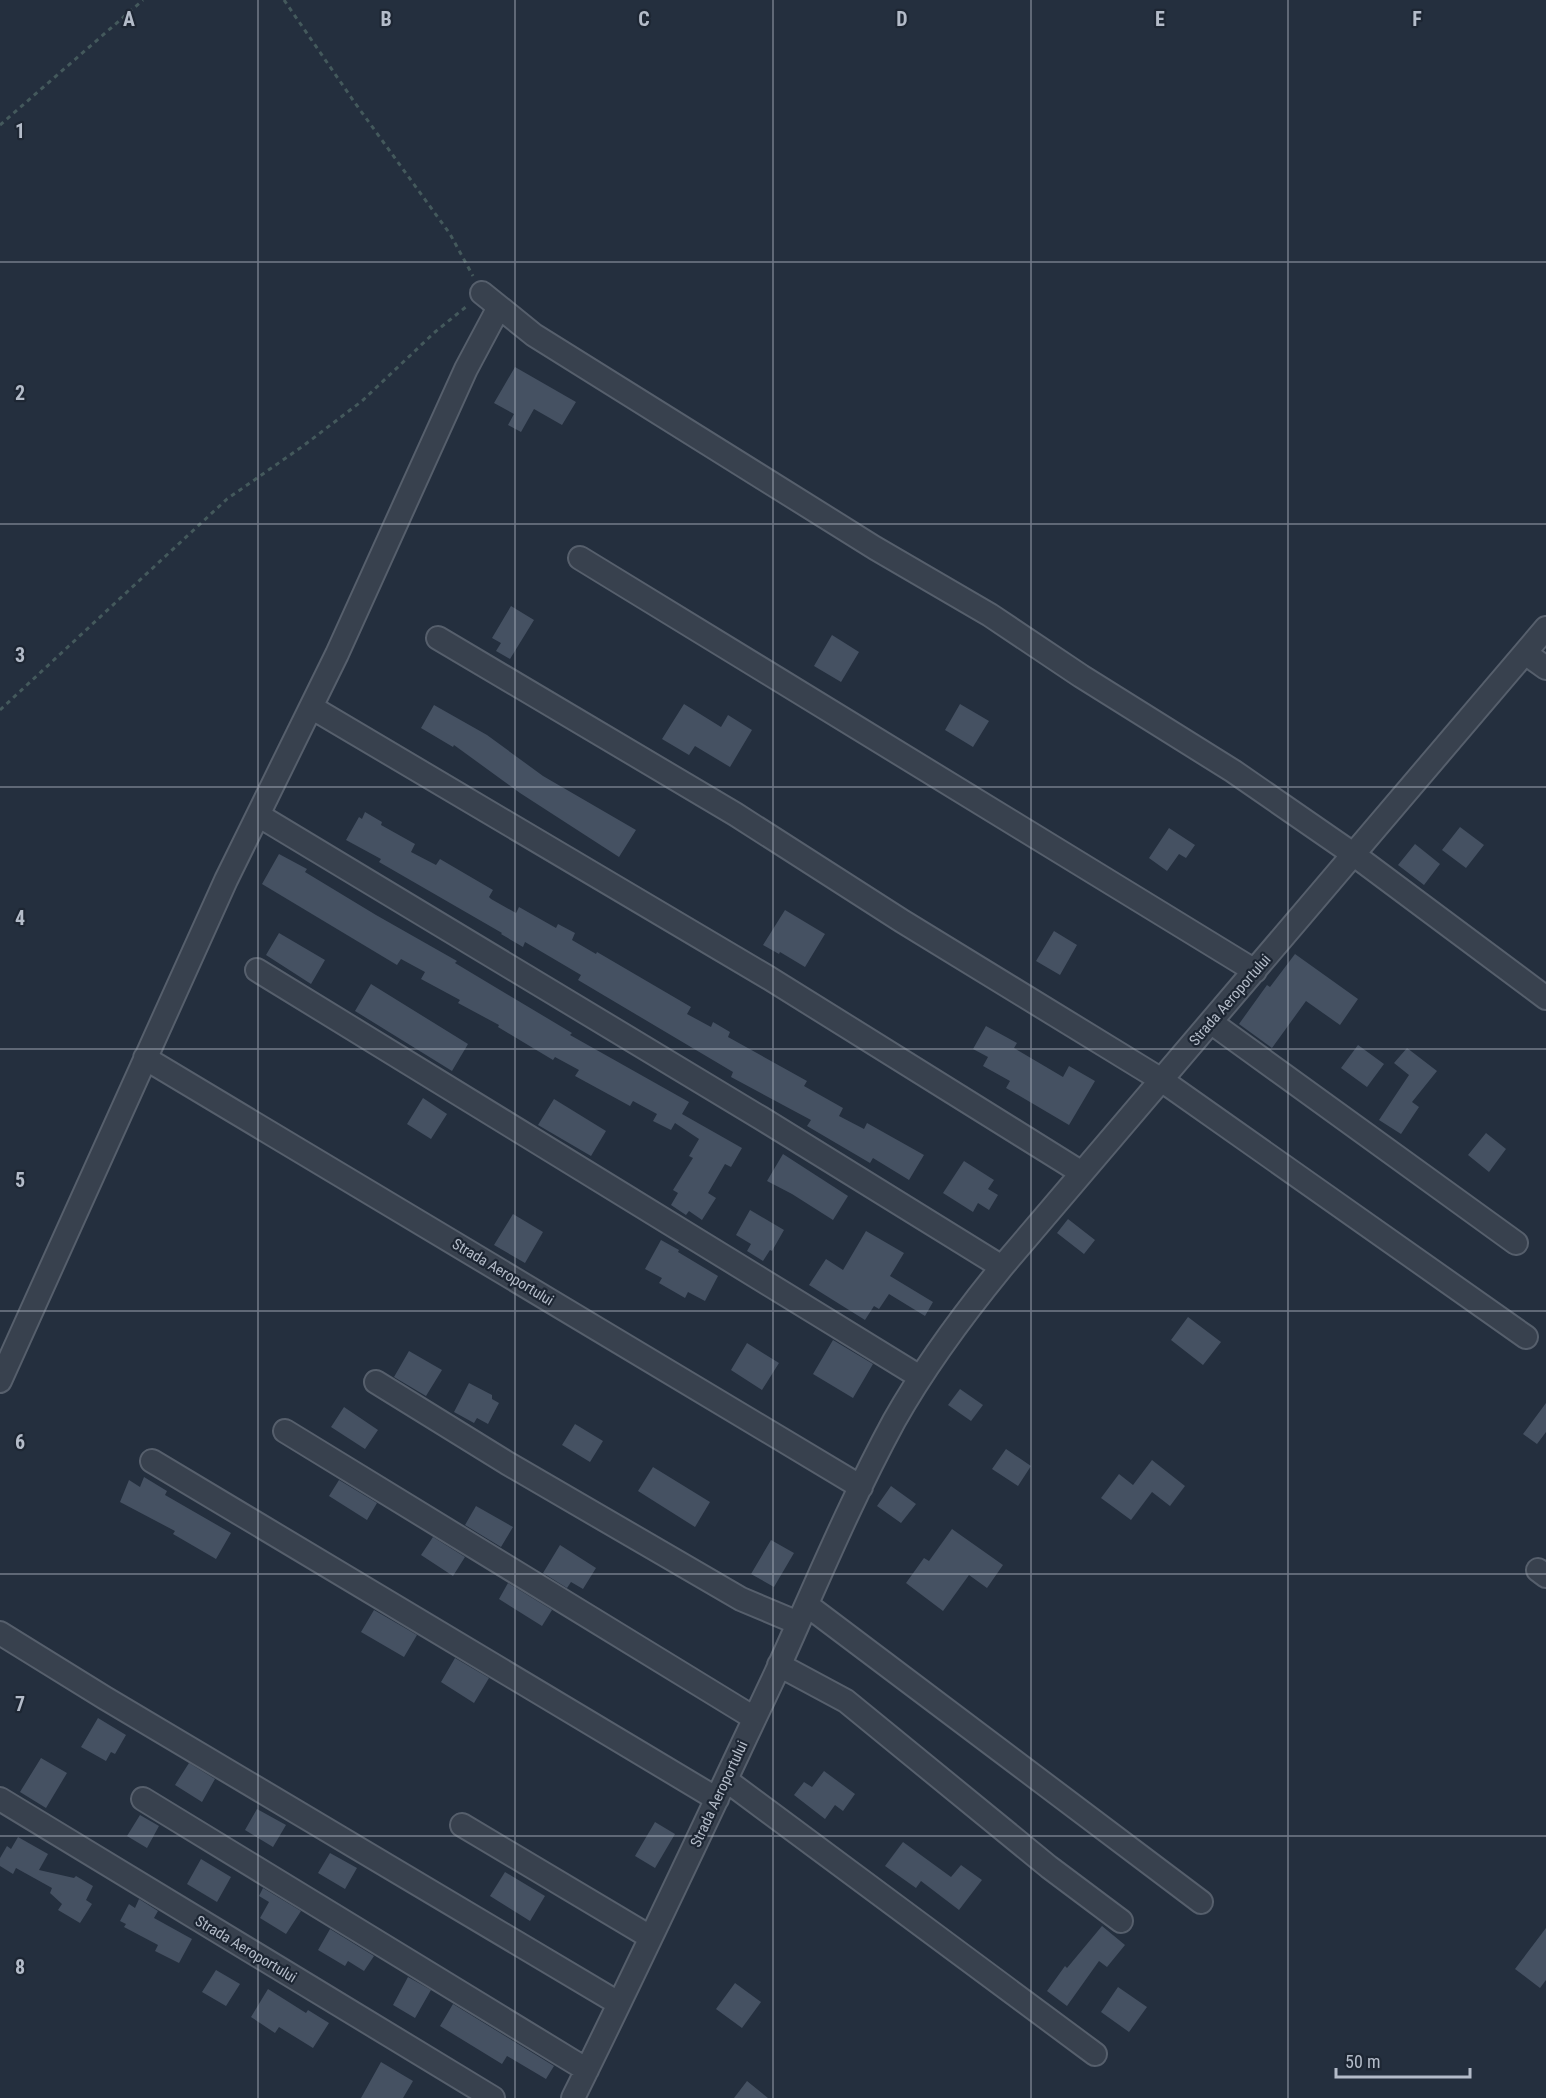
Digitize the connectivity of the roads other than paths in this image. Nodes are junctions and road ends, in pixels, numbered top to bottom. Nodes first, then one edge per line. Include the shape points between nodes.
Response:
1 (580, 558) dead end
2 (1546, 628) edge
3 (438, 638) dead end
4 (1525, 653) junction
5 (1546, 668) edge
6 (312, 707) junction
7 (258, 815) junction
8 (1353, 854) junction
9 (257, 970) dead end
10 (1255, 971) junction
11 (1546, 998) edge
12 (1212, 1023) junction
13 (145, 1058) junction
14 (1160, 1079) junction
15 (1082, 1173) junction
16 (1516, 1244) dead end
17 (1002, 1267) junction
18 (1526, 1337) dead end
19 (920, 1377) junction
20 (0, 1381) edge
21 (376, 1382) dead end
22 (285, 1431) dead end
23 (152, 1461) dead end
24 (861, 1487) junction
25 (802, 1614) junction
26 (0, 1633) edge
27 (779, 1665) junction
28 (754, 1718) junction
29 (722, 1789) junction
30 (0, 1799) edge
31 (143, 1799) dead end
32 (462, 1825) dead end
33 (1201, 1902) dead end
34 (1121, 1921) dead end
35 (650, 1937) junction
36 (618, 2003) junction
37 (1095, 2054) dead end
38 (586, 2070) junction
39 (493, 2098) edge
40 (573, 2098) edge

1 - 10 street
2 - 4 street, Strada Aeroportului
3 - 14 street via 735,814
4 - 5 street
4 - 8 street, Strada Aeroportului
6 - 7 street
6 - 8 street via 466,369 491,300 544,341 875,548 990,615 1233,771
6 - 15 street via 769,978
7 - 13 street
7 - 17 street
8 - 10 street, Strada Aeroportului
8 - 11 street
9 - 19 street
10 - 12 street, Strada Aeroportului
12 - 14 street, Strada Aeroportului
12 - 16 street
13 - 20 street
13 - 24 street, Strada Aeroportului
14 - 15 street, Strada Aeroportului
14 - 18 street
15 - 17 street, Strada Aeroportului
17 - 19 street, Strada Aeroportului
19 - 24 street, Strada Aeroportului
21 - 25 street via 741,1599
22 - 28 street
23 - 29 street
24 - 25 street, Strada Aeroportului
25 - 27 street, Strada Aeroportului
25 - 33 street
26 - 36 street
27 - 28 street, Strada Aeroportului
27 - 34 street via 846,1701
28 - 29 street, Strada Aeroportului
29 - 35 street, Strada Aeroportului
29 - 37 street
30 - 39 street, Strada Aeroportului
31 - 38 street
32 - 35 street
35 - 36 street, Strada Aeroportului
36 - 38 street, Strada Aeroportului
38 - 40 street, Strada Aeroportului

